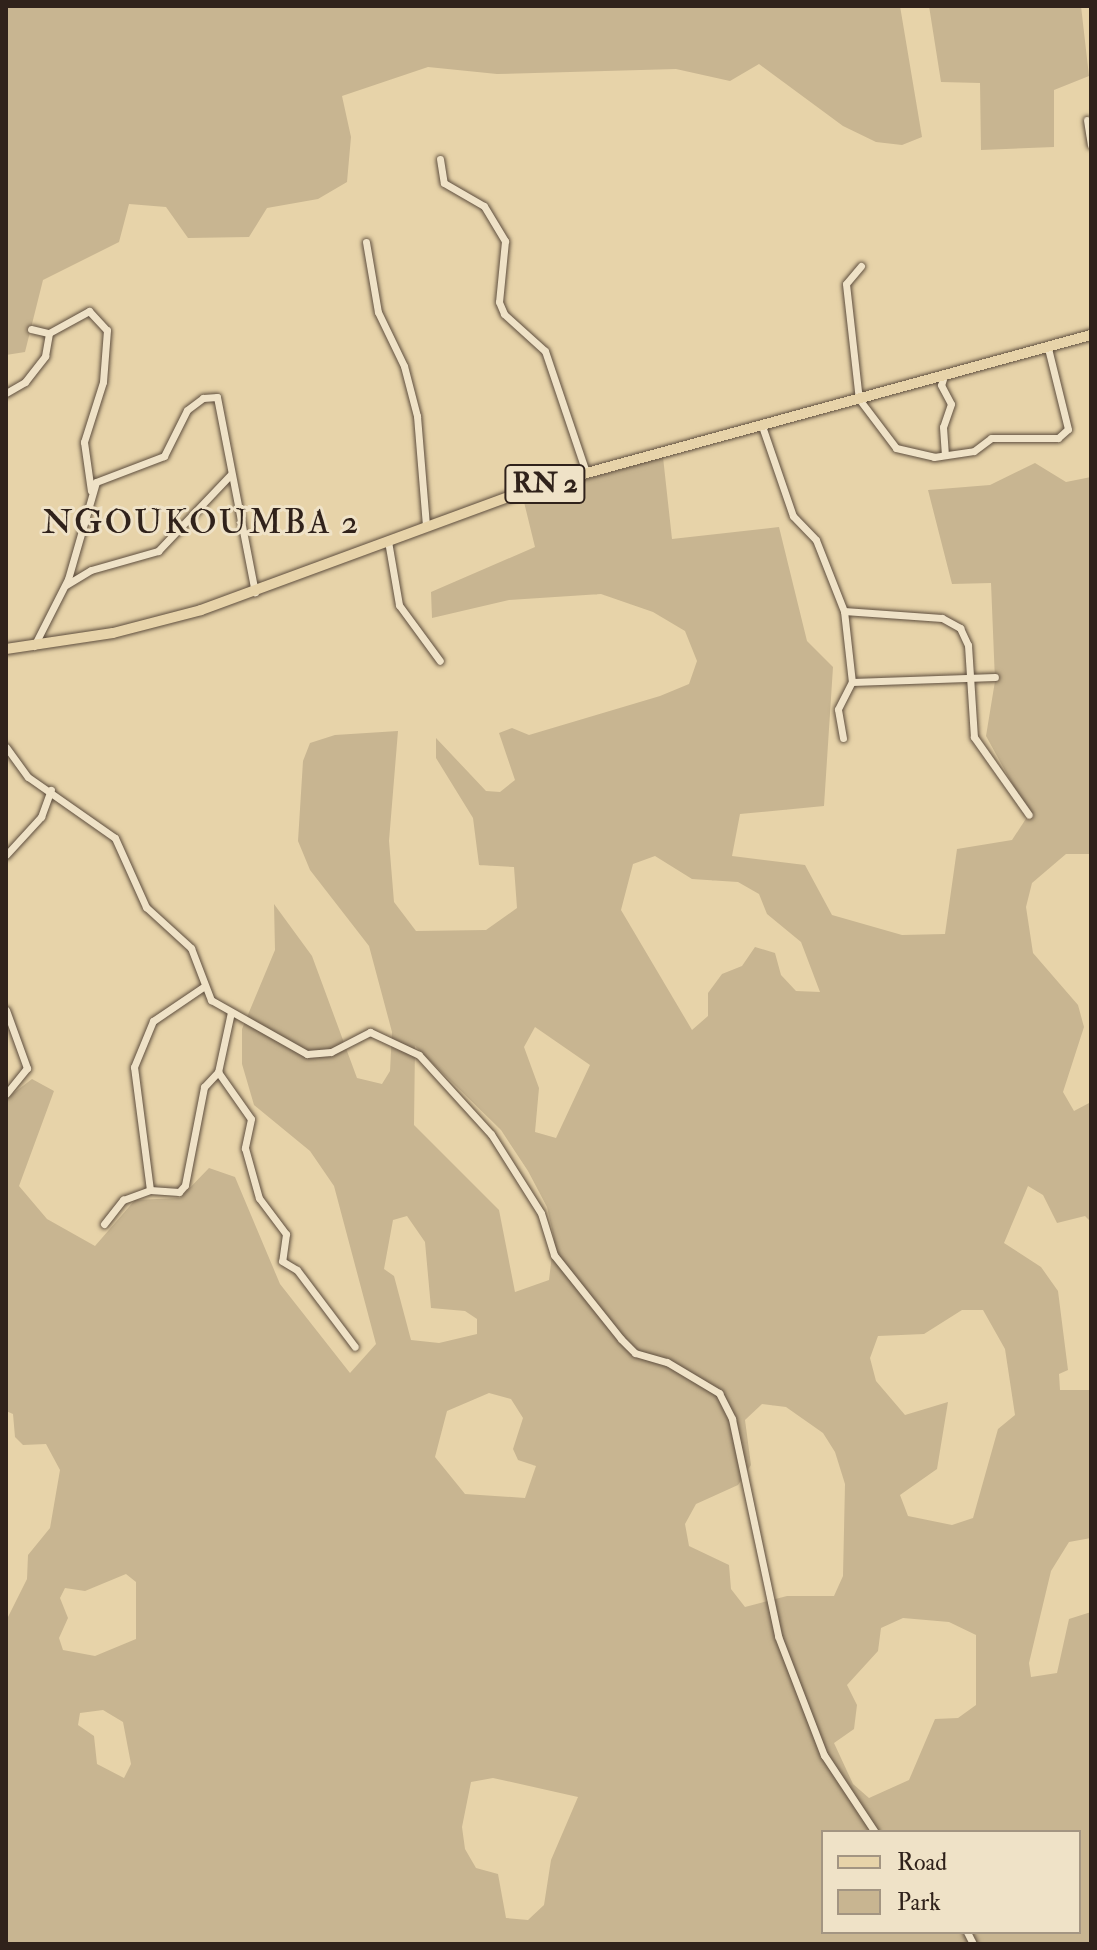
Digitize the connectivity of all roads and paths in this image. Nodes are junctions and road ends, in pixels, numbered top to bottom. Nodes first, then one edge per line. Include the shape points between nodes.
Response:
1 (1087, 120) dead end
2 (1091, 145) edge
3 (440, 159) dead end
4 (366, 242) dead end
5 (861, 266) dead end
6 (31, 329) dead end
7 (49, 333) junction
8 (1091, 335) edge
9 (1048, 348) junction
10 (944, 376) junction
11 (6, 393) edge
12 (859, 399) junction
13 (762, 426) junction
14 (945, 455) junction
15 (586, 472) junction
16 (230, 475) junction
17 (91, 492) junction
18 (426, 526) junction
19 (388, 541) junction
20 (65, 586) junction
21 (255, 592) junction
22 (844, 611) junction
23 (34, 646) junction
24 (6, 649) edge
25 (440, 661) dead end
26 (972, 676) junction
27 (995, 677) dead end
28 (852, 682) junction
29 (843, 738) dead end
30 (6, 747) edge
31 (51, 790) junction
32 (1029, 815) dead end
33 (6, 855) edge
34 (203, 987) junction
35 (6, 1010) edge
36 (231, 1012) junction
37 (218, 1072) junction
38 (6, 1094) edge
39 (150, 1190) junction
40 (104, 1224) dead end
41 (355, 1347) dead end
42 (874, 1830) edge

1 - 2 street
3 - 15 street via 444,183 484,206 505,241 499,302 504,314 545,351
4 - 18 street via 378,312 404,366 417,416
5 - 12 street via 846,284
6 - 7 street
7 - 11 street via 45,356 25,382
7 - 17 street via 89,311 107,330 103,382 84,442
8 - 9 main road, RN 2
9 - 10 main road, RN 2
9 - 14 street via 1068,429 1058,438 991,438 974,451
10 - 12 main road, RN 2
10 - 14 street via 941,385 951,404 943,427
12 - 13 main road, RN 2
12 - 14 street via 896,448
13 - 15 main road, RN 2
13 - 22 street via 793,516 816,540
15 - 18 main road, RN 2
16 - 17 street via 217,397 212,397 187,410 164,456 113,471
16 - 20 street via 158,551 91,570
16 - 21 street
17 - 20 street
18 - 19 main road, RN 2
19 - 21 main road, RN 2
19 - 25 street via 399,605
20 - 23 street
21 - 23 main road, RN 2 via 113,633
22 - 26 street via 942,618 960,628
22 - 28 street
23 - 24 main road, RN 2
26 - 27 street
26 - 28 street via 917,684
26 - 32 street via 974,737
28 - 29 street via 838,709
30 - 31 street via 28,777
31 - 33 street via 41,817
31 - 34 street via 115,838 146,907 191,948
34 - 36 street
34 - 39 street via 153,1021 134,1067
35 - 38 street via 27,1068
36 - 37 street
36 - 42 street via 307,1054 331,1052 370,1032 419,1055 491,1134 541,1213 554,1255 621,1339 635,1353 667,1362 719,1393 732,1419 778,1636 824,1755
37 - 39 street via 204,1087 185,1185 179,1192
37 - 41 street via 251,1119 245,1148 259,1198 286,1234 282,1261 297,1270
39 - 40 street via 114,1204

